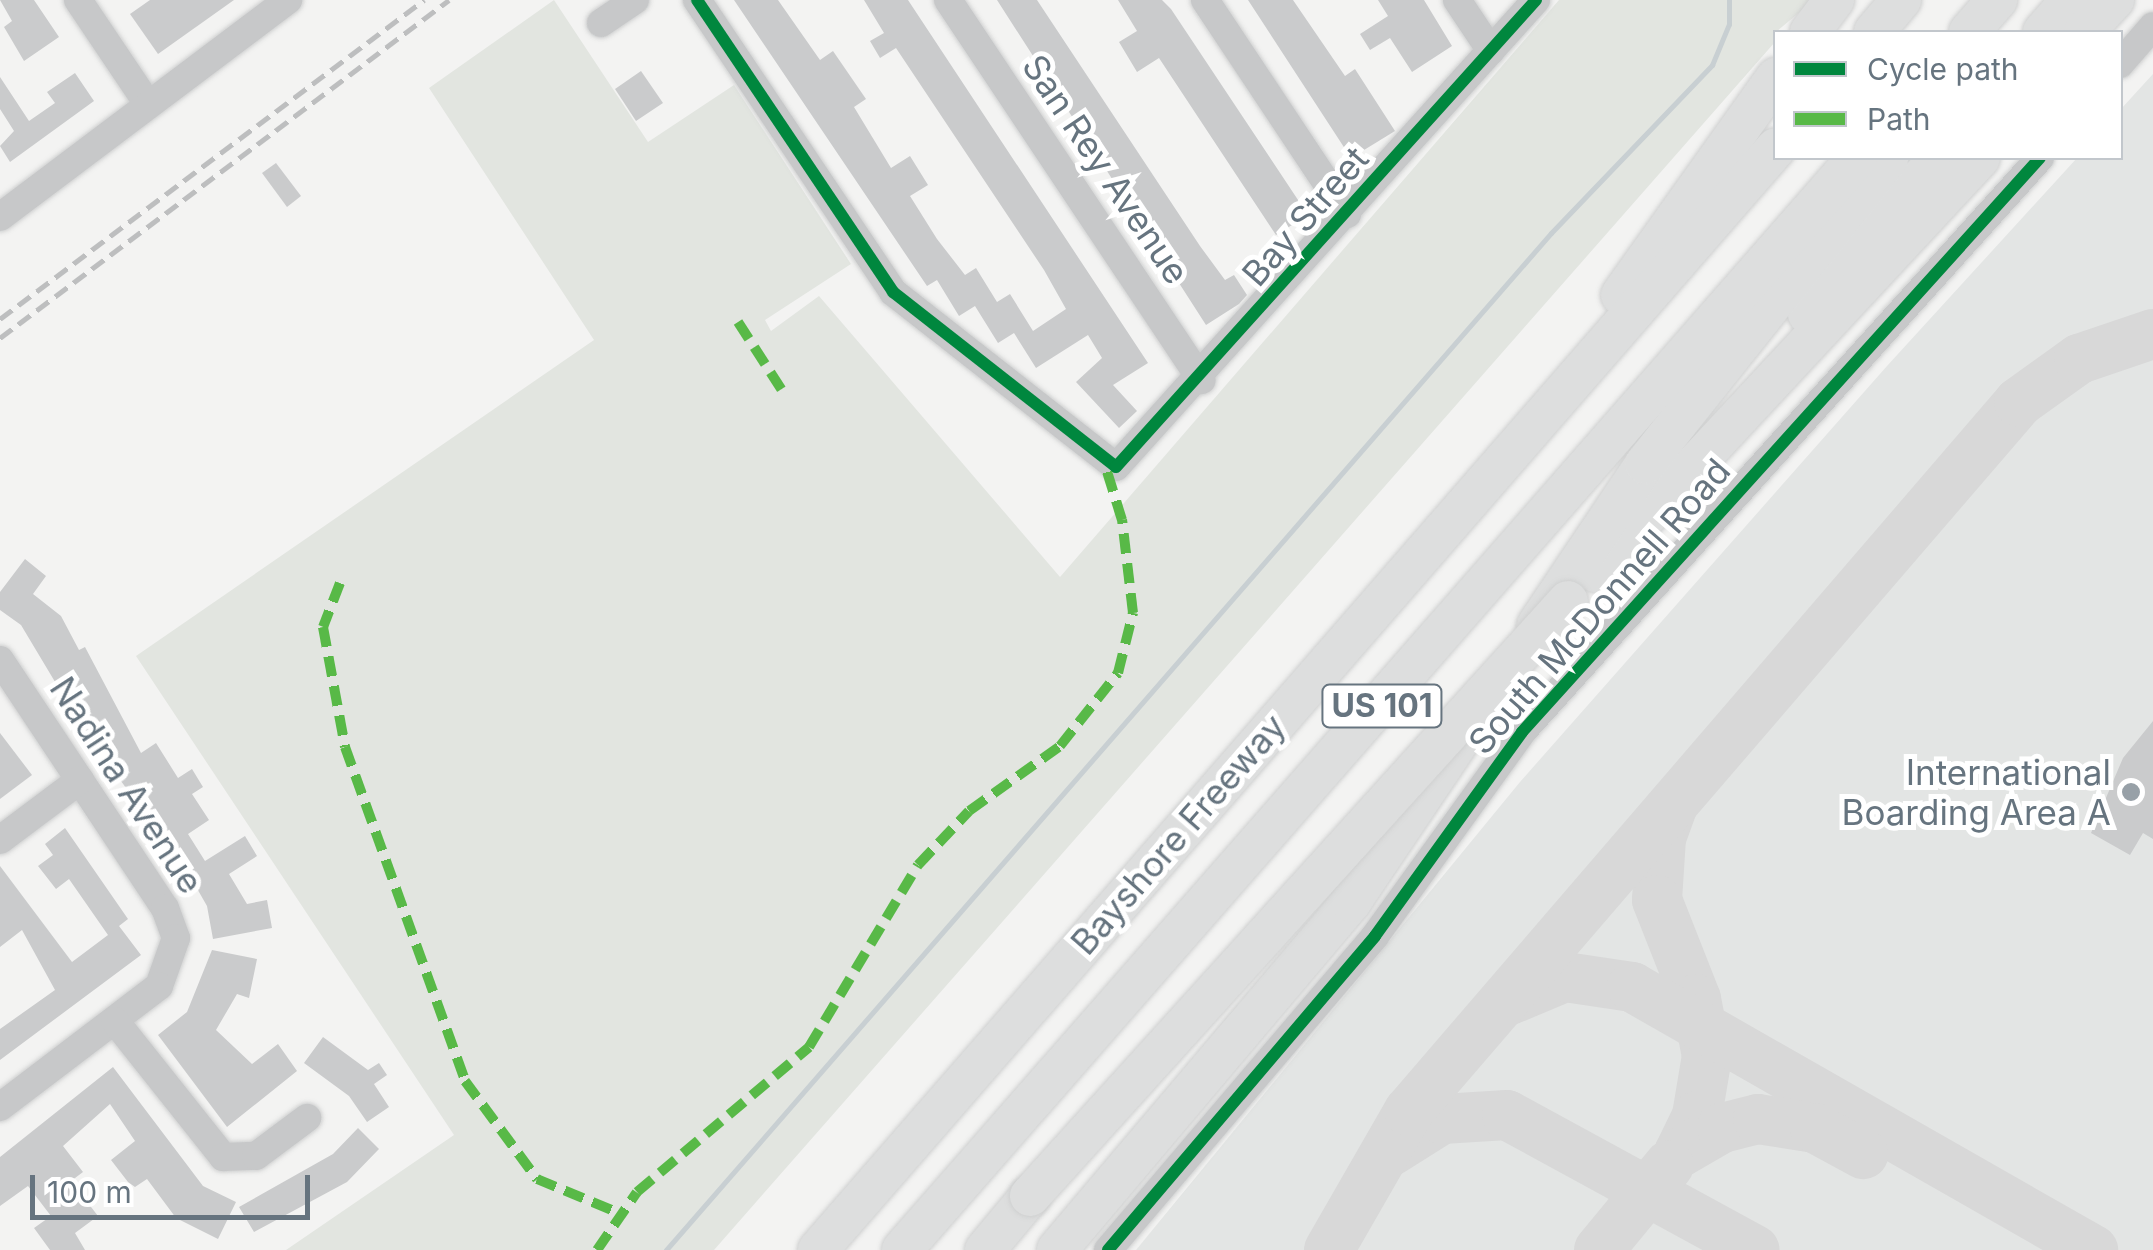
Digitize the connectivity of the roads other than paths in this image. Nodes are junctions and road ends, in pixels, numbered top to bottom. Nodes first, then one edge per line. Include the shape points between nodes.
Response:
1 (78, 0) edge
2 (288, 0) edge
3 (636, 0) edge
4 (698, 0) edge
5 (948, 0) edge
6 (1205, 0) edge
7 (1457, 0) edge
8 (1536, 0) edge
9 (1834, 0) edge
10 (1901, 0) edge
11 (2072, 0) edge
12 (2110, 0) edge
13 (601, 23) dead end
14 (2153, 26) edge
15 (1812, 30) edge
16 (1876, 30) edge
17 (2045, 30) edge
18 (2085, 30) edge
19 (1491, 51) junction
20 (2123, 61) edge
21 (1773, 82) edge
22 (148, 104) junction
23 (1773, 151) edge
24 (1855, 160) edge
25 (1886, 160) edge
26 (1936, 160) edge
27 (1978, 160) edge
28 (2038, 160) edge
29 (1347, 214) junction
30 (0, 218) edge
31 (1201, 380) junction
32 (1501, 467) junction
33 (1568, 601) junction
34 (0, 660) edge
35 (80, 780) junction
36 (0, 840) edge
37 (115, 1021) junction
38 (0, 1107) edge
39 (307, 1118) dead end
40 (818, 1250) edge
41 (902, 1250) edge
42 (984, 1250) edge
43 (1057, 1250) edge
44 (1108, 1250) edge

1 - 22 street
2 - 22 street
3 - 13 street
4 - 31 street, Bay Street via 894,292 1116,467
5 - 31 street, San Rey Avenue
6 - 29 street
7 - 19 street
8 - 19 street, Bay Street
9 - 15 highway
10 - 16 highway
11 - 17 highway
12 - 18 highway
14 - 20 street
19 - 29 street, Bay Street
21 - 32 highway
22 - 30 street
23 - 32 highway, Bayshore Freeway / US 101
24 - 41 highway, Bayshore Freeway / US 101
25 - 43 highway via 1645,464 1351,902
26 - 33 highway
27 - 33 highway
28 - 44 street, South McDonnell Road via 1528,725 1375,936
29 - 31 street, Bay Street
32 - 40 highway, Bayshore Freeway / US 101
33 - 42 highway, bridge
34 - 35 street, Nadina Avenue
35 - 36 street
35 - 37 street, Nadina Avenue via 165,908 175,956 159,986
37 - 38 street
37 - 39 street via 223,1157 256,1156

